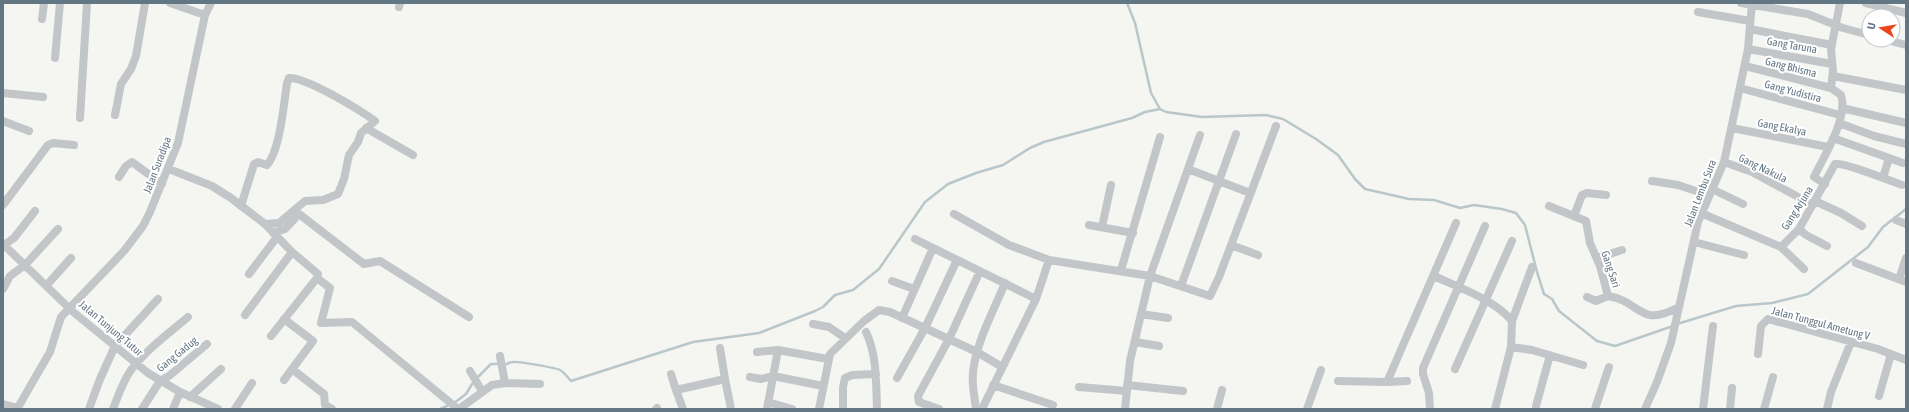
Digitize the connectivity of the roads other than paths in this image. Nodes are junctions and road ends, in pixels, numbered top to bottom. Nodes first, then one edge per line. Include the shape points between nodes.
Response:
1 (44, 3) edge
2 (60, 3) edge
3 (87, 3) edge
4 (145, 3) edge
5 (170, 3) edge
6 (211, 3) edge
7 (1741, 3) edge
8 (1840, 3) edge
9 (1866, 3) edge
10 (1752, 4) edge
11 (1698, 12) dead end
12 (1906, 13) edge
13 (205, 15) junction
14 (42, 19) dead end
15 (1750, 25) junction
16 (1836, 25) junction
17 (1861, 33) edge
18 (1832, 45) junction
19 (1748, 49) junction
20 (55, 58) dead end
21 (1832, 64) junction
22 (1745, 66) junction
23 (1833, 76) dead end
24 (1740, 88) junction
25 (1831, 88) junction
26 (1906, 90) edge
27 (3, 93) edge
28 (43, 97) dead end
29 (1841, 111) junction
30 (115, 116) dead end
31 (80, 118) dead end
32 (3, 120) edge
33 (1838, 123) junction
34 (1906, 123) edge
35 (1276, 126) dead end
36 (366, 128) junction
37 (1732, 128) junction
38 (29, 131) dead end
39 (1236, 134) dead end
40 (1200, 135) dead end
41 (1160, 137) dead end
42 (1833, 138) junction
43 (1906, 144) edge
44 (74, 145) dead end
45 (1828, 147) junction
46 (413, 155) dead end
47 (1889, 158) junction
48 (1724, 162) junction
49 (1903, 163) dead end
50 (169, 169) junction
51 (1188, 169) junction
52 (119, 177) dead end
53 (1883, 178) junction
54 (1219, 181) junction
55 (1652, 181) dead end
56 (162, 184) junction
57 (1111, 184) dead end
58 (1824, 184) junction
59 (1902, 185) dead end
60 (1710, 192) junction
61 (1250, 193) junction
62 (1606, 195) dead end
63 (1814, 203) junction
64 (1743, 204) dead end
65 (3, 205) edge
66 (241, 206) junction
67 (1549, 206) dead end
68 (35, 211) dead end
69 (1701, 213) junction
70 (954, 214) dead end
71 (1574, 216) junction
72 (1896, 220) dead end
73 (1456, 223) dead end
74 (265, 224) junction
75 (1906, 224) edge
76 (1089, 225) dead end
77 (1485, 226) dead end
78 (1862, 226) dead end
79 (1102, 227) junction
80 (58, 229) dead end
81 (1799, 229) junction
82 (1133, 232) junction
83 (275, 235) junction
84 (915, 240) dead end
85 (1512, 241) dead end
86 (1694, 242) junction
87 (3, 244) edge
88 (1231, 244) junction
89 (1827, 246) dead end
90 (1782, 247) junction
91 (933, 248) junction
92 (1622, 250) dead end
93 (292, 252) junction
94 (1258, 255) dead end
95 (1744, 256) dead end
96 (71, 258) dead end
97 (1597, 258) junction
98 (1906, 258) edge
99 (957, 260) junction
100 (1050, 260) junction
101 (1856, 263) dead end
102 (25, 265) junction
103 (1532, 267) dead end
104 (1804, 269) dead end
105 (1121, 270) junction
106 (980, 271) junction
107 (249, 274) dead end
108 (1150, 276) junction
109 (1434, 276) junction
110 (317, 278) junction
111 (1903, 280) edge
112 (892, 281) dead end
113 (1005, 283) junction
114 (46, 286) junction
115 (1181, 286) junction
116 (1460, 288) junction
117 (3, 289) edge
118 (914, 289) junction
119 (1608, 296) junction
120 (1587, 297) dead end
121 (158, 299) dead end
122 (1036, 299) junction
123 (1485, 301) junction
124 (69, 307) junction
125 (1678, 309) junction
126 (1141, 314) junction
127 (245, 315) dead end
128 (188, 317) dead end
129 (469, 317) dead end
130 (902, 318) junction
131 (1168, 318) dead end
132 (284, 319) junction
133 (1512, 321) junction
134 (813, 324) dead end
135 (1713, 326) dead end
136 (924, 328) junction
137 (866, 332) dead end
138 (271, 336) dead end
139 (845, 338) junction
140 (949, 339) junction
141 (1135, 342) junction
142 (1851, 342) junction
143 (207, 344) dead end
144 (115, 346) junction
145 (1160, 346) dead end
146 (1511, 347) junction
147 (720, 348) dead end
148 (778, 350) junction
149 (757, 352) dead end
150 (977, 352) junction
151 (1758, 354) dead end
152 (1891, 354) junction
153 (1550, 355) junction
154 (500, 356) dead end
155 (828, 359) junction
156 (1906, 360) edge
157 (136, 364) junction
158 (1583, 365) dead end
159 (1002, 367) junction
160 (1609, 367) dead end
161 (221, 369) dead end
162 (292, 369) junction
163 (1455, 369) dead end
164 (1321, 370) dead end
165 (470, 371) dead end
166 (671, 374) dead end
167 (876, 374) junction
168 (773, 376) junction
169 (750, 377) dead end
170 (1773, 377) dead end
171 (726, 378) junction
172 (897, 378) dead end
173 (284, 380) dead end
174 (1338, 381) dead end
175 (1407, 381) dead end
176 (160, 382) junction
177 (1386, 382) junction
178 (252, 383) dead end
179 (505, 383) junction
180 (540, 384) dead end
181 (993, 385) junction
182 (823, 386) junction
183 (1079, 387) dead end
184 (1127, 388) junction
185 (1732, 388) dead end
186 (676, 390) junction
187 (1222, 390) dead end
188 (482, 391) junction
189 (1183, 391) dead end
190 (180, 392) junction
191 (1879, 396) dead end
192 (190, 397) junction
193 (3, 404) edge
194 (1053, 404) dead end
195 (206, 406) edge
196 (767, 406) edge
197 (1536, 406) dead end
198 (17, 409) edge
199 (89, 409) edge
200 (113, 409) edge
201 (142, 409) edge
202 (173, 409) edge
203 (218, 409) edge
204 (234, 409) edge
205 (332, 409) edge
206 (459, 409) edge
207 (683, 409) edge
208 (731, 409) edge
209 (792, 409) edge
210 (819, 409) edge
211 (843, 409) edge
212 (877, 409) edge
213 (939, 409) edge
214 (976, 409) edge
215 (982, 409) edge
216 (1125, 409) edge
217 (1217, 409) edge
218 (1307, 409) edge
219 (1430, 409) edge
220 (1495, 409) edge
221 (1595, 409) edge
222 (1645, 409) edge
223 (1703, 409) edge
224 (1730, 409) edge
225 (1764, 409) edge
226 (1827, 409) edge

1 - 14 street
2 - 20 street
3 - 31 street
4 - 30 street via 136,56 132,69 121,84
5 - 13 street
6 - 13 street, Jalan Suradipa
7 - 10 street
8 - 16 street
9 - 12 street
10 - 15 street, Jalan Lembu Sura
10 - 16 street via 1801,12
11 - 15 street
13 - 50 street, Jalan Suradipa via 184,116
15 - 18 street
15 - 19 street, Jalan Lembu Sura
16 - 17 street
16 - 18 street
18 - 21 street
19 - 21 street, Gang Taruna
19 - 22 street, Jalan Lembu Sura
21 - 25 street
22 - 24 street, Jalan Lembu Sura
22 - 25 street, Gang Bhisma
23 - 26 street
24 - 29 street, Gang Yudistira
24 - 37 street, Jalan Lembu Sura
25 - 29 street via 1841,95
27 - 28 street
29 - 33 street
29 - 34 street, Gang Yudistira
32 - 38 street
33 - 42 street
33 - 43 street
35 - 61 street
36 - 46 street
36 - 66 street via 375,121 366,114 306,82 289,78 272,155 267,165 257,162 254,164
36 - 74 street via 348,155 344,179 338,194 323,200 305,201 279,223
37 - 45 street, Gang Ekalya
37 - 48 street, Jalan Lembu Sura
39 - 54 street
40 - 51 street
41 - 82 street
42 - 45 street
42 - 47 street
44 - 65 street via 48,145
45 - 58 street via 1814,177
47 - 49 street
47 - 53 street
48 - 60 street, Jalan Lembu Sura
48 - 63 street, Gang Nakula via 1752,172
50 - 56 street, Jalan Suradipa
50 - 66 street via 212,186
51 - 54 street
51 - 108 street
52 - 56 street via 132,162
53 - 58 street, Gang Arjuna via 1835,164
53 - 59 street, Gang Arjuna
54 - 61 street
54 - 115 street
55 - 60 street
56 - 124 street, Jalan Suradipa via 150,212 133,241
57 - 79 street
58 - 63 street, Gang Arjuna
60 - 64 street
60 - 69 street, Jalan Lembu Sura
61 - 88 street
62 - 71 street via 1582,195
63 - 78 street, Gang Nakula
63 - 81 street, Gang Arjuna
66 - 74 street
67 - 71 street
68 - 87 street via 14,238
69 - 86 street, Jalan Lembu Sura
69 - 90 street
70 - 100 street via 1009,245
71 - 97 street, Gang Sari via 1586,221 1590,244
72 - 75 street
73 - 109 street
74 - 83 street
76 - 79 street
77 - 116 street
79 - 82 street
80 - 102 street
81 - 89 street
81 - 90 street, Gang Arjuna
82 - 105 street
83 - 93 street
83 - 107 street
83 - 129 street via 299,214 364,264 380,261
84 - 91 street
85 - 123 street
86 - 95 street
86 - 125 street, Jalan Lembu Sura
87 - 102 street, Jalan Tunjung Tutur
88 - 94 street
88 - 115 street via 1210,296
90 - 104 street
91 - 99 street
91 - 118 street
92 - 97 street
93 - 110 street via 317,273
93 - 127 street
96 - 114 street
97 - 119 street, Gang Sari
98 - 111 street
99 - 106 street
99 - 136 street
100 - 105 street
100 - 122 street
101 - 111 street
102 - 114 street, Jalan Tunjung Tutur
102 - 117 street via 10,276
103 - 133 street
105 - 108 street
106 - 113 street
106 - 140 street
108 - 115 street
108 - 126 street
109 - 116 street
109 - 177 street
110 - 132 street
110 - 206 street via 330,288 321,323 352,322
112 - 118 street
113 - 122 street
113 - 150 street
114 - 124 street, Jalan Tunjung Tutur
116 - 123 street
116 - 219 street via 1423,368
118 - 130 street
119 - 120 street via 1596,301
119 - 125 street, Gang Sari via 1621,299 1638,311 1653,316
121 - 144 street
122 - 159 street
123 - 133 street via 1505,313
123 - 163 street
124 - 144 street, Jalan Tunjung Tutur
124 - 198 street, Jalan Suradipa via 61,317 50,352
125 - 222 street, Jalan Lembu Sura via 1671,342
126 - 131 street
126 - 141 street
128 - 157 street
130 - 136 street
130 - 139 street via 879,310
132 - 138 street
132 - 162 street via 313,341
133 - 146 street
134 - 139 street via 829,327
135 - 223 street
136 - 140 street
136 - 172 street
137 - 167 street via 872,348
139 - 155 street
140 - 150 street
140 - 213 street via 917,398 921,403
141 - 145 street
141 - 184 street
142 - 151 street, Jalan Tunggul Ametung V via 1768,319 1761,326
142 - 152 street, Jalan Tunggul Ametung V
142 - 226 street
143 - 176 street, Gang Gadug
144 - 157 street, Jalan Tunjung Tutur
144 - 199 street
146 - 153 street
146 - 220 street
147 - 171 street
148 - 149 street
148 - 155 street
148 - 168 street
150 - 159 street
150 - 214 street via 973,387
152 - 156 street, Jalan Tunggul Ametung V
152 - 191 street
153 - 158 street
153 - 197 street
154 - 179 street
155 - 182 street
157 - 176 street, Jalan Tunjung Tutur
157 - 200 street via 123,385
159 - 181 street
160 - 221 street
161 - 192 street
162 - 173 street
162 - 205 street via 324,394 325,405
164 - 218 street
165 - 188 street
166 - 186 street
167 - 211 street via 852,375 845,378
167 - 212 street
168 - 169 street via 761,379
168 - 182 street
168 - 196 street
170 - 225 street
171 - 186 street
171 - 208 street
174 - 177 street
175 - 177 street
176 - 190 street, Jalan Tunjung Tutur
176 - 201 street, Gang Gadug
178 - 204 street
179 - 180 street
179 - 188 street via 492,385
181 - 194 street
181 - 215 street
182 - 210 street
183 - 184 street
184 - 189 street
184 - 216 street
185 - 224 street
186 - 207 street
187 - 217 street
188 - 206 street
190 - 192 street, Jalan Tunjung Tutur
190 - 202 street
192 - 195 street, Jalan Tunjung Tutur
193 - 198 street
195 - 203 street, Jalan Tunjung Tutur
196 - 209 street

